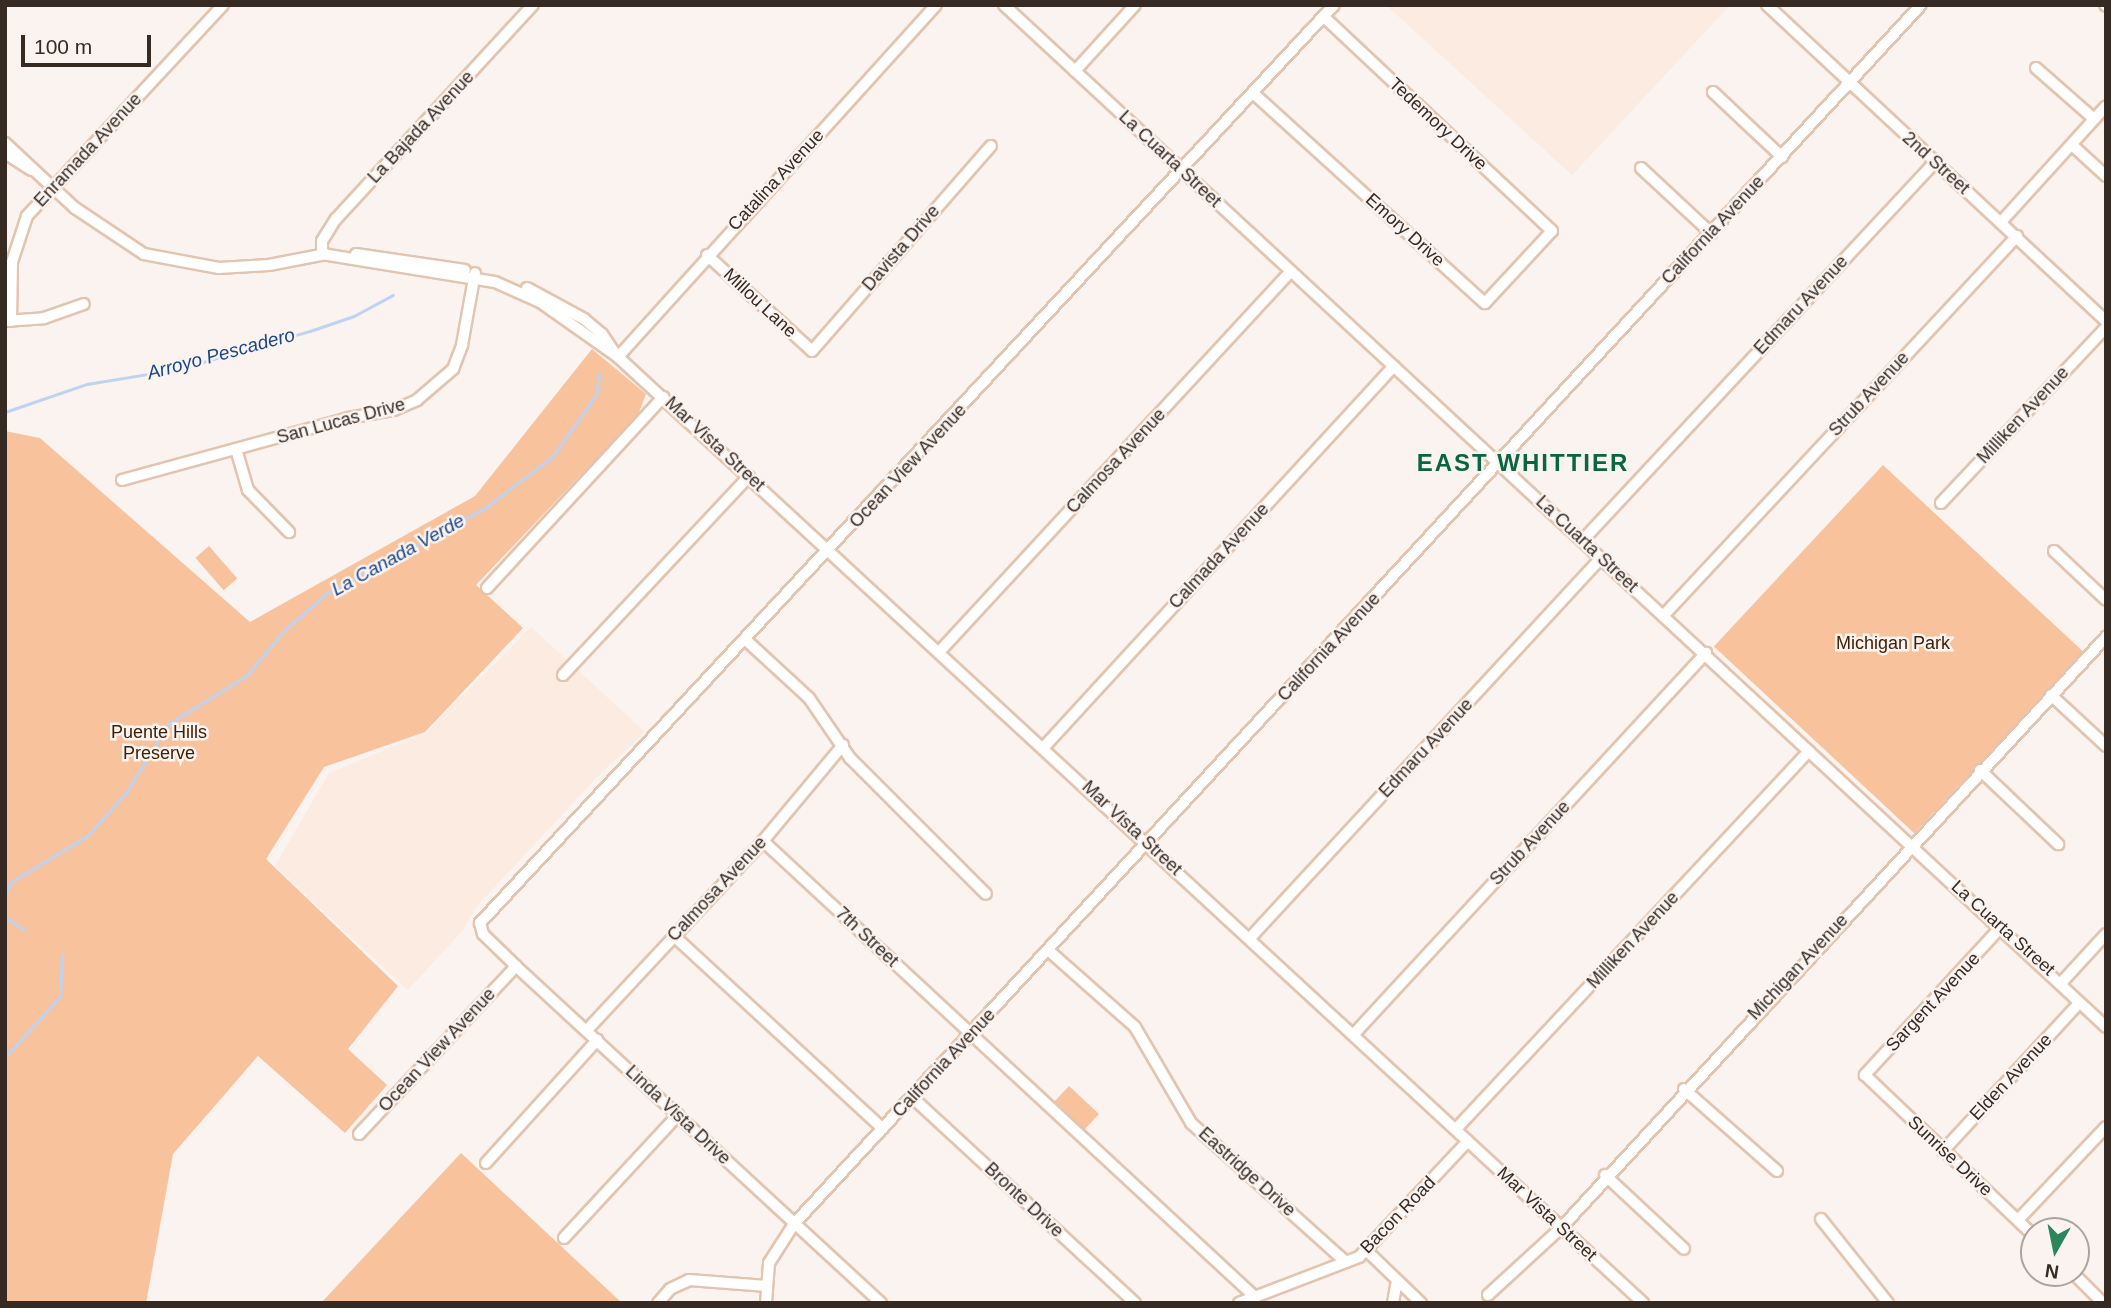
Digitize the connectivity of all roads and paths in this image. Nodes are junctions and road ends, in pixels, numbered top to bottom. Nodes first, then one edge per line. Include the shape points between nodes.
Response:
1 (223, 5) edge
2 (533, 5) edge
3 (936, 5) edge
4 (1004, 5) edge
5 (1135, 5) edge
6 (1334, 5) edge
7 (1767, 5) edge
8 (1922, 5) edge
9 (1324, 17) junction
10 (2036, 68) dead end
11 (1075, 71) junction
12 (1849, 83) junction
13 (1713, 92) dead end
14 (1253, 93) junction
15 (2106, 106) edge
16 (2094, 119) junction
17 (5, 143) edge
18 (2072, 145) junction
19 (991, 146) dead end
20 (5, 153) edge
21 (1782, 157) junction
22 (1935, 162) junction
23 (1641, 168) dead end
24 (31, 170) junction
25 (1182, 172) junction
26 (2106, 176) edge
27 (51, 188) junction
28 (2001, 222) junction
29 (1552, 231) joint
30 (1711, 233) junction
31 (2017, 236) junction
32 (322, 254) junction
33 (707, 255) junction
34 (1292, 271) junction
35 (474, 275) junction
36 (83, 304) dead end
37 (8, 321) edge
38 (2106, 321) edge
39 (2106, 327) edge
40 (812, 351) joint
41 (618, 357) junction
42 (1394, 366) junction
43 (663, 397) junction
44 (236, 449) junction
45 (1499, 462) junction
46 (749, 476) junction
47 (122, 480) dead end
48 (1941, 503) dead end
49 (289, 532) dead end
50 (1582, 541) junction
51 (830, 550) junction
52 (2054, 551) dead end
53 (1601, 558) junction
54 (487, 589) dead end
55 (2106, 600) edge
56 (1664, 615) junction
57 (2106, 636) edge
58 (747, 641) junction
59 (940, 651) junction
60 (1706, 653) junction
61 (563, 675) dead end
62 (2051, 695) junction
63 (843, 745) junction
64 (2106, 746) edge
65 (1044, 747) junction
66 (1809, 751) junction
67 (1980, 770) junction
68 (763, 841) junction
69 (1148, 843) junction
70 (1912, 844) junction
71 (2058, 844) dead end
72 (986, 894) dead end
73 (480, 923) joint
74 (2000, 928) junction
75 (2106, 934) edge
76 (674, 936) junction
77 (1250, 938) junction
78 (1048, 950) junction
79 (516, 966) junction
80 (2062, 982) junction
81 (2079, 1003) junction
82 (2106, 1027) edge
83 (587, 1030) junction
84 (971, 1034) junction
85 (1354, 1034) junction
86 (597, 1040) junction
87 (1866, 1075) joint
88 (1684, 1089) junction
89 (913, 1098) junction
90 (678, 1115) junction
91 (2106, 1127) edge
92 (883, 1129) junction
93 (1456, 1129) junction
94 (359, 1134) dead end
95 (1468, 1141) junction
96 (1943, 1151) junction
97 (486, 1163) dead end
98 (1777, 1171) dead end
99 (1605, 1175) junction
100 (1821, 1219) dead end
101 (2018, 1220) joint
102 (794, 1224) junction
103 (1562, 1227) junction
104 (564, 1238) dead end
105 (1684, 1249) dead end
106 (1367, 1251) junction
107 (1346, 1262) junction
108 (1397, 1280) junction
109 (766, 1286) junction
110 (2087, 1287) edge
111 (1488, 1295) dead end
112 (1255, 1297) junction
113 (1639, 1301) edge
114 (658, 1303) edge
115 (766, 1303) edge
116 (881, 1303) edge
117 (1135, 1303) edge
118 (1239, 1303) edge
119 (1393, 1303) edge
120 (1421, 1303) edge
121 (1888, 1303) edge
122 (2103, 1303) edge

1 - 27 street, Enramada Avenue
2 - 32 street, La Bajada Avenue via 336,219 323,241
3 - 33 street, Catalina Avenue
4 - 11 street, La Cuarta Street
5 - 11 street
6 - 9 street, Ocean View Avenue
7 - 12 street, 2nd Street
8 - 12 street, California Avenue
9 - 14 street, Ocean View Avenue
9 - 29 street, Tedemory Drive
10 - 16 street
11 - 25 street, La Cuarta Street
12 - 21 street, California Avenue
12 - 22 street, 2nd Street
13 - 21 street
14 - 25 street, Ocean View Avenue
14 - 29 street, Emory Drive via 1486,303
15 - 16 street
16 - 18 street
17 - 24 street, Mar Vista Street
18 - 26 street
18 - 28 street
19 - 40 street, Davista Drive
20 - 24 street, Mar Vista Street
21 - 30 street, California Avenue
22 - 28 street, 2nd Street
22 - 50 street, Edmaru Avenue
23 - 30 street
24 - 27 street, Mar Vista Street
25 - 34 street, La Cuarta Street
25 - 51 street, Ocean View Avenue
27 - 32 street, Mar Vista Street via 119,240 171,263 249,268
27 - 37 street, Enramada Avenue via 27,216 18,239
28 - 31 street, 2nd Street
30 - 45 street, California Avenue
31 - 38 street, 2nd Street
31 - 56 street, Strub Avenue
32 - 35 street, Mar Vista Street via 351,253
33 - 40 street, Millou Lane
33 - 41 street, Catalina Avenue
34 - 42 street, La Cuarta Street
34 - 59 street, Calmosa Avenue
35 - 41 street, Mar Vista Street via 532,289 565,307 602,334
35 - 44 street, San Lucas Drive via 462,345 453,369 436,387 394,410
36 - 37 street via 44,318
39 - 48 street, Milliken Avenue
41 - 43 street, Mar Vista Street
42 - 45 street, La Cuarta Street
42 - 65 street, Calmada Avenue
43 - 46 street, Mar Vista Street
43 - 54 street
44 - 47 street, San Lucas Drive
44 - 49 street via 248,490
45 - 50 street, La Cuarta Street
45 - 69 street, California Avenue
46 - 51 street, Mar Vista Street
46 - 61 street
50 - 53 street, La Cuarta Street
51 - 58 street, Ocean View Avenue
51 - 59 street, Mar Vista Street
52 - 55 street
53 - 56 street, La Cuarta Street
53 - 77 street, Edmaru Avenue
56 - 60 street, La Cuarta Street
57 - 62 street, Michigan Avenue
58 - 63 street via 809,698
58 - 73 street, Ocean View Avenue
59 - 65 street, Mar Vista Street
60 - 66 street, La Cuarta Street
60 - 85 street, Strub Avenue
62 - 64 street
62 - 67 street, Michigan Avenue
63 - 68 street, Calmosa Avenue
63 - 72 street via 850,758
65 - 69 street, Mar Vista Street
66 - 70 street, La Cuarta Street
66 - 93 street, Milliken Avenue
67 - 70 street, Michigan Avenue
67 - 71 street
68 - 76 street, Calmosa Avenue
68 - 84 street, 7th Street
69 - 77 street, Mar Vista Street
69 - 78 street, California Avenue
70 - 74 street, La Cuarta Street
70 - 88 street, Michigan Avenue
73 - 79 street, Linda Vista Drive via 483,934
74 - 80 street, La Cuarta Street
74 - 87 street, Sargent Avenue
75 - 80 street
76 - 83 street, Calmosa Avenue
76 - 92 street
77 - 85 street, Mar Vista Street
78 - 84 street, California Avenue
78 - 107 street, Eastridge Drive via 1135,1027 1191,1123
79 - 83 street, Linda Vista Drive
79 - 94 street, Ocean View Avenue
80 - 81 street, La Cuarta Street
81 - 82 street, La Cuarta Street
81 - 96 street, Elden Avenue
83 - 86 street, Linda Vista Drive
84 - 89 street, California Avenue
84 - 112 street, 7th Street
85 - 93 street, Mar Vista Street
86 - 90 street, Linda Vista Drive
86 - 97 street
87 - 96 street, Sunrise Drive
88 - 98 street
88 - 99 street, Michigan Avenue
89 - 92 street, California Avenue
89 - 117 street, Bronte Drive
90 - 102 street, Linda Vista Drive
90 - 104 street
91 - 101 street
92 - 102 street, California Avenue
93 - 95 street, Mar Vista Street
95 - 103 street, Mar Vista Street
95 - 106 street, Bacon Road
96 - 101 street, Sunrise Drive
99 - 103 street, Michigan Avenue
99 - 105 street
100 - 121 street
102 - 109 street, California Avenue via 773,1253
102 - 116 street, Linda Vista Drive
103 - 111 street, Michigan Avenue
103 - 113 street, Mar Vista Street
106 - 107 street, Bacon Road
106 - 108 street
107 - 112 street, Bacon Road
108 - 119 street
108 - 120 street
109 - 114 street via 689,1280 670,1289
109 - 115 street, California Avenue
110 - 122 street
112 - 118 street, Bacon Road

